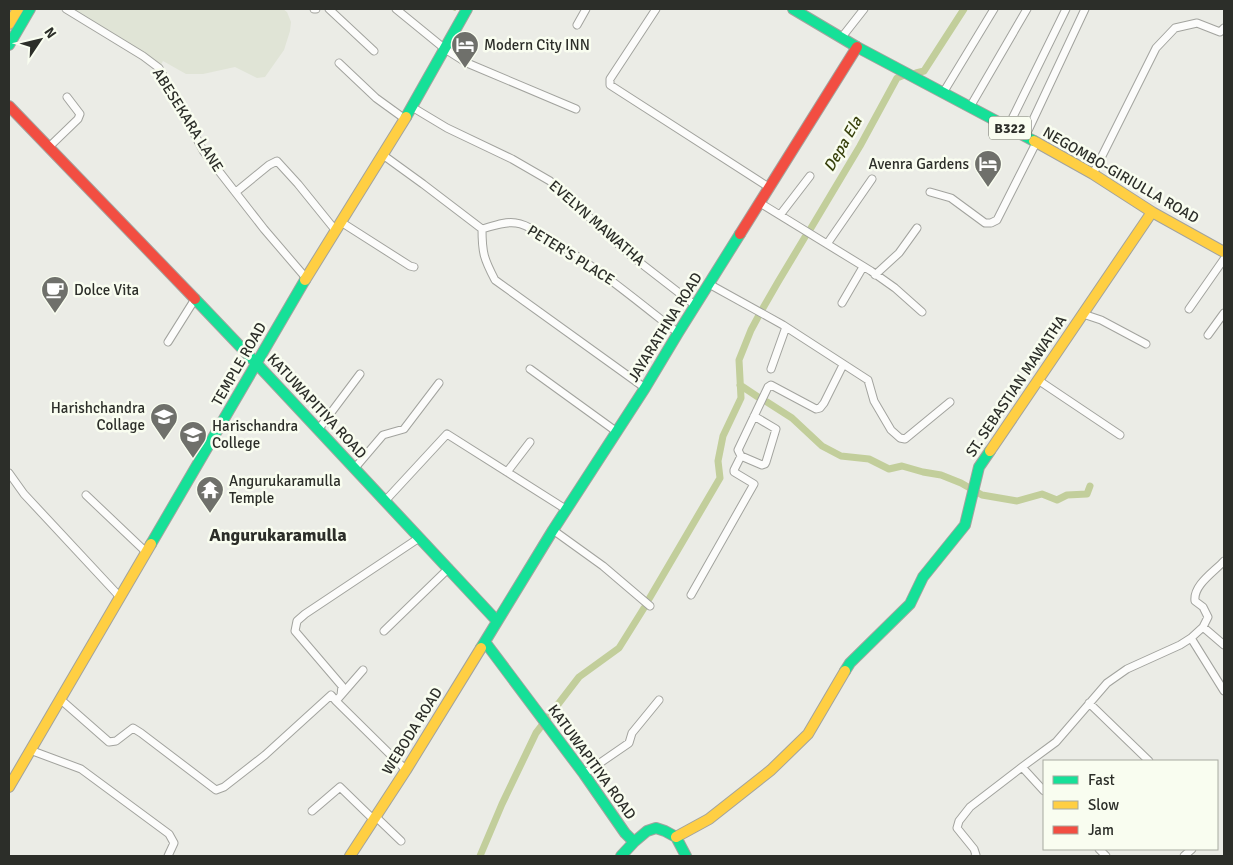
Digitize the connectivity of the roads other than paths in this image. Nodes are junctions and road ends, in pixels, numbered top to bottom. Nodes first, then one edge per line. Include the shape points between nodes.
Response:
1 (18, 9) edge
2 (30, 9) edge
3 (66, 9) edge
4 (329, 9) edge
5 (396, 9) edge
6 (467, 9) edge
7 (586, 9) edge
8 (656, 9) edge
9 (793, 9) edge
10 (864, 9) edge
11 (994, 9) edge
12 (1027, 9) edge
13 (1066, 9) edge
14 (1085, 9) edge
15 (9, 24) edge
16 (577, 25) dead end
17 (1224, 28) edge
18 (842, 37) junction
19 (9, 45) edge
20 (857, 47) junction
21 (445, 49) junction
22 (374, 51) dead end
23 (340, 63) dead end
24 (942, 93) junction
25 (67, 97) dead end
26 (9, 106) edge
27 (412, 107) junction
28 (970, 107) junction
29 (576, 109) dead end
30 (405, 119) junction
31 (1008, 127) junction
32 (1025, 137) junction
33 (1036, 143) junction
34 (49, 147) junction
35 (383, 155) junction
36 (1092, 174) junction
37 (810, 176) dead end
38 (872, 179) dead end
39 (770, 188) junction
40 (236, 192) junction
41 (930, 192) dead end
42 (760, 203) junction
43 (1152, 212) junction
44 (780, 215) junction
45 (338, 227) junction
46 (917, 228) dead end
47 (482, 229) junction
48 (828, 244) junction
49 (1224, 252) edge
50 (1224, 259) edge
51 (414, 267) dead end
52 (863, 267) junction
53 (875, 275) junction
54 (306, 278) junction
55 (709, 284) junction
56 (194, 299) junction
57 (842, 304) dead end
58 (696, 306) junction
59 (1189, 309) dead end
60 (922, 312) dead end
61 (1224, 313) edge
62 (1083, 314) junction
63 (786, 326) junction
64 (678, 333) junction
65 (1208, 335) dead end
66 (168, 342) dead end
67 (1146, 344) dead end
68 (256, 363) junction
69 (844, 365) junction
70 (530, 369) dead end
71 (771, 369) dead end
72 (360, 374) dead end
73 (1038, 380) junction
74 (439, 383) dead end
75 (645, 388) junction
76 (950, 402) dead end
77 (754, 416) junction
78 (318, 430) junction
79 (617, 432) junction
80 (1120, 435) dead end
81 (530, 442) dead end
82 (741, 456) junction
83 (354, 469) junction
84 (507, 472) junction
85 (9, 474) edge
86 (86, 495) dead end
87 (385, 501) junction
88 (567, 510) junction
89 (554, 530) junction
90 (419, 538) junction
91 (146, 552) junction
92 (1224, 562) edge
93 (449, 568) junction
94 (691, 595) dead end
95 (120, 597) junction
96 (650, 606) dead end
97 (497, 621) junction
98 (1203, 627) junction
99 (384, 631) dead end
100 (1191, 638) junction
101 (485, 642) junction
102 (1224, 645) edge
103 (364, 670) dead end
104 (1224, 691) edge
105 (338, 698) junction
106 (60, 699) junction
107 (659, 700) dead end
108 (1089, 703) junction
109 (30, 750) junction
110 (1148, 760) edge
111 (1022, 767) junction
112 (406, 770) junction
113 (584, 774) junction
114 (9, 787) edge
115 (1043, 789) edge
116 (312, 811) dead end
117 (375, 819) junction
118 (676, 837) junction
119 (401, 841) dead end
120 (634, 842) junction
121 (168, 856) edge
122 (350, 856) edge
123 (621, 856) edge
124 (686, 856) edge
125 (975, 856) edge

1 - 15 main road
2 - 19 main road
3 - 40 street, ABESEKARA LANE via 159,68 204,152
4 - 22 street
5 - 21 street
6 - 21 main road, TEMPLE ROAD
7 - 16 street
8 - 39 street via 610,79 610,85
9 - 18 main road, NEGOMBO-GIRIULLA ROAD / B322
10 - 18 street
11 - 24 street
12 - 28 street
13 - 31 street
14 - 32 street
17 - 36 street via 1220,32 1197,23 1175,28 1156,48
18 - 20 main road, NEGOMBO-GIRIULLA ROAD / B322
20 - 24 main road, NEGOMBO-GIRIULLA ROAD / B322
20 - 39 main road, JAYARATHNA ROAD
21 - 27 main road, TEMPLE ROAD
21 - 29 street via 467,63
23 - 30 street via 376,98
24 - 28 main road, NEGOMBO-GIRIULLA ROAD / B322
25 - 34 street via 80,114
26 - 34 main road, KATUWAPITIYA ROAD
27 - 30 main road, TEMPLE ROAD
27 - 58 street, EVELYN MAWATHA via 550,181 630,254
28 - 31 main road, NEGOMBO-GIRIULLA ROAD / B322
30 - 35 main road, TEMPLE ROAD
31 - 32 main road, NEGOMBO-GIRIULLA ROAD / B322
32 - 33 main road, NEGOMBO-GIRIULLA ROAD / B322
33 - 36 main road, NEGOMBO-GIRIULLA ROAD / B322
33 - 41 street via 997,220 991,223 985,223 951,198
34 - 56 main road, KATUWAPITIYA ROAD
35 - 45 main road, TEMPLE ROAD
35 - 47 street
36 - 43 main road, NEGOMBO-GIRIULLA ROAD / B322
37 - 44 street
38 - 48 street
39 - 42 main road, JAYARATHNA ROAD
40 - 45 street via 277,162
40 - 54 street, ABESEKARA LANE
42 - 44 street
42 - 55 main road, JAYARATHNA ROAD
43 - 49 main road, NEGOMBO-GIRIULLA ROAD / B322
43 - 62 main road, ST. SEBASTIAN MAWATHA
44 - 48 street
45 - 51 street
45 - 54 main road, TEMPLE ROAD
46 - 53 street via 899,253
47 - 64 street, PETER'S PLACE via 499,223 515,222 526,226 559,244 617,284
47 - 75 street via 486,264 495,280
48 - 52 street
50 - 59 street
52 - 53 street
52 - 57 street
53 - 60 street
54 - 68 main road, TEMPLE ROAD
55 - 58 main road, JAYARATHNA ROAD
55 - 63 street
56 - 66 street
56 - 68 main road, KATUWAPITIYA ROAD
58 - 64 main road, JAYARATHNA ROAD
61 - 65 street
62 - 67 street
62 - 73 main road, ST. SEBASTIAN MAWATHA
63 - 69 street
63 - 71 street
64 - 75 main road, JAYARATHNA ROAD
68 - 78 main road, KATUWAPITIYA ROAD
68 - 91 main road, TEMPLE ROAD
69 - 76 street via 868,380 874,401 891,430 900,438 905,439
69 - 77 street via 820,408 816,409 771,385
70 - 79 street
72 - 78 street
73 - 80 street
73 - 118 main road, ST. SEBASTIAN MAWATHA via 978,466 965,525 923,577 910,604 850,662 808,734 771,770 709,819
74 - 83 street via 404,429 383,435
75 - 79 main road, JAYARATHNA ROAD
77 - 82 street via 738,450
77 - 82 street via 776,429 764,464
78 - 83 main road, KATUWAPITIYA ROAD
79 - 88 main road, JAYARATHNA ROAD
81 - 84 street
82 - 94 street via 734,472 754,484
83 - 87 main road, KATUWAPITIYA ROAD
84 - 87 street via 447,434
84 - 88 street
85 - 95 street
86 - 91 street
87 - 90 main road, KATUWAPITIYA ROAD
88 - 89 main road, JAYARATHNA ROAD
89 - 96 street
89 - 97 main road, JAYARATHNA ROAD
90 - 93 main road, KATUWAPITIYA ROAD
90 - 105 street via 297,621 295,631 342,686
91 - 95 main road, TEMPLE ROAD
92 - 98 street via 1194,594 1208,617
93 - 97 main road, KATUWAPITIYA ROAD
93 - 99 street
95 - 106 main road, TEMPLE ROAD
97 - 101 main road, WEBODA ROAD
98 - 100 street
98 - 102 street
100 - 104 street
100 - 108 street via 1127,669 1107,683
101 - 112 main road, WEBODA ROAD
101 - 113 main road, KATUWAPITIYA ROAD
103 - 105 street
105 - 106 street via 331,695 265,755 216,790 133,728 116,742 109,742
105 - 112 street
106 - 109 main road, TEMPLE ROAD
107 - 113 street via 632,733 629,743
108 - 110 street
108 - 111 street via 1056,742
109 - 114 main road, TEMPLE ROAD
109 - 121 street via 81,769 169,834 174,843
111 - 115 street
111 - 125 street via 970,807 959,821 957,828 974,849
112 - 117 main road, WEBODA ROAD
113 - 120 main road, KATUWAPITIYA ROAD
116 - 117 street via 340,787
117 - 119 street
117 - 122 main road, WEBODA ROAD
118 - 120 main road, KATUWAPITIYA ROAD via 656,828
118 - 124 main road
120 - 123 main road

